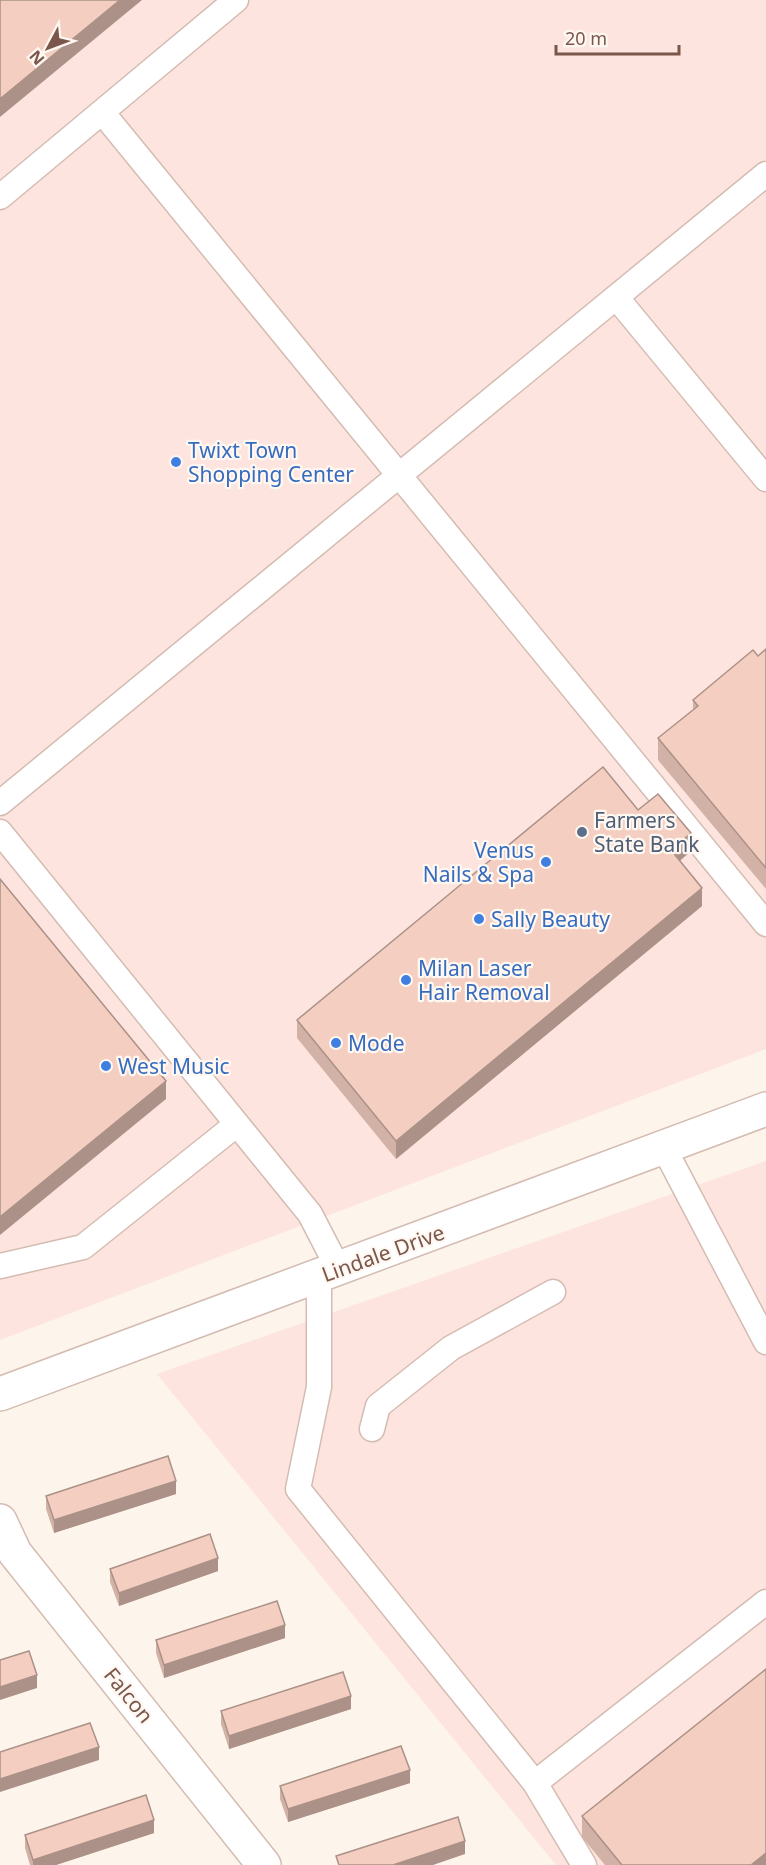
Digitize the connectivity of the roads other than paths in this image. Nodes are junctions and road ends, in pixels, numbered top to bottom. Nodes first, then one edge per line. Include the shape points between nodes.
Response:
1 (236, 0) edge
2 (102, 112) junction
3 (766, 174) edge
4 (0, 197) edge
5 (616, 297) junction
6 (399, 476) junction
7 (766, 479) edge
8 (0, 803) edge
9 (0, 832) edge
10 (766, 924) edge
11 (766, 1109) edge
12 (237, 1124) junction
13 (664, 1148) junction
14 (0, 1266) edge
15 (329, 1273) junction
16 (553, 1292) dead end
17 (766, 1342) edge
18 (0, 1394) edge
19 (372, 1428) dead end
20 (0, 1521) edge
21 (766, 1602) edge
22 (535, 1783) junction
23 (264, 1865) edge
24 (584, 1865) edge

1 - 2 lane
2 - 4 lane
2 - 6 lane
3 - 5 lane
5 - 6 lane
5 - 7 lane
6 - 8 lane
6 - 10 lane
9 - 12 lane
11 - 13 street, Lindale Drive
12 - 14 lane via 82,1248
12 - 15 lane via 310,1214
13 - 15 street, Lindale Drive
13 - 17 lane
15 - 18 street, Lindale Drive
15 - 22 lane via 319,1387 298,1489
16 - 19 lane via 450,1348 378,1406
20 - 23 street, Falcon via 15,1553
21 - 22 lane
22 - 24 lane

